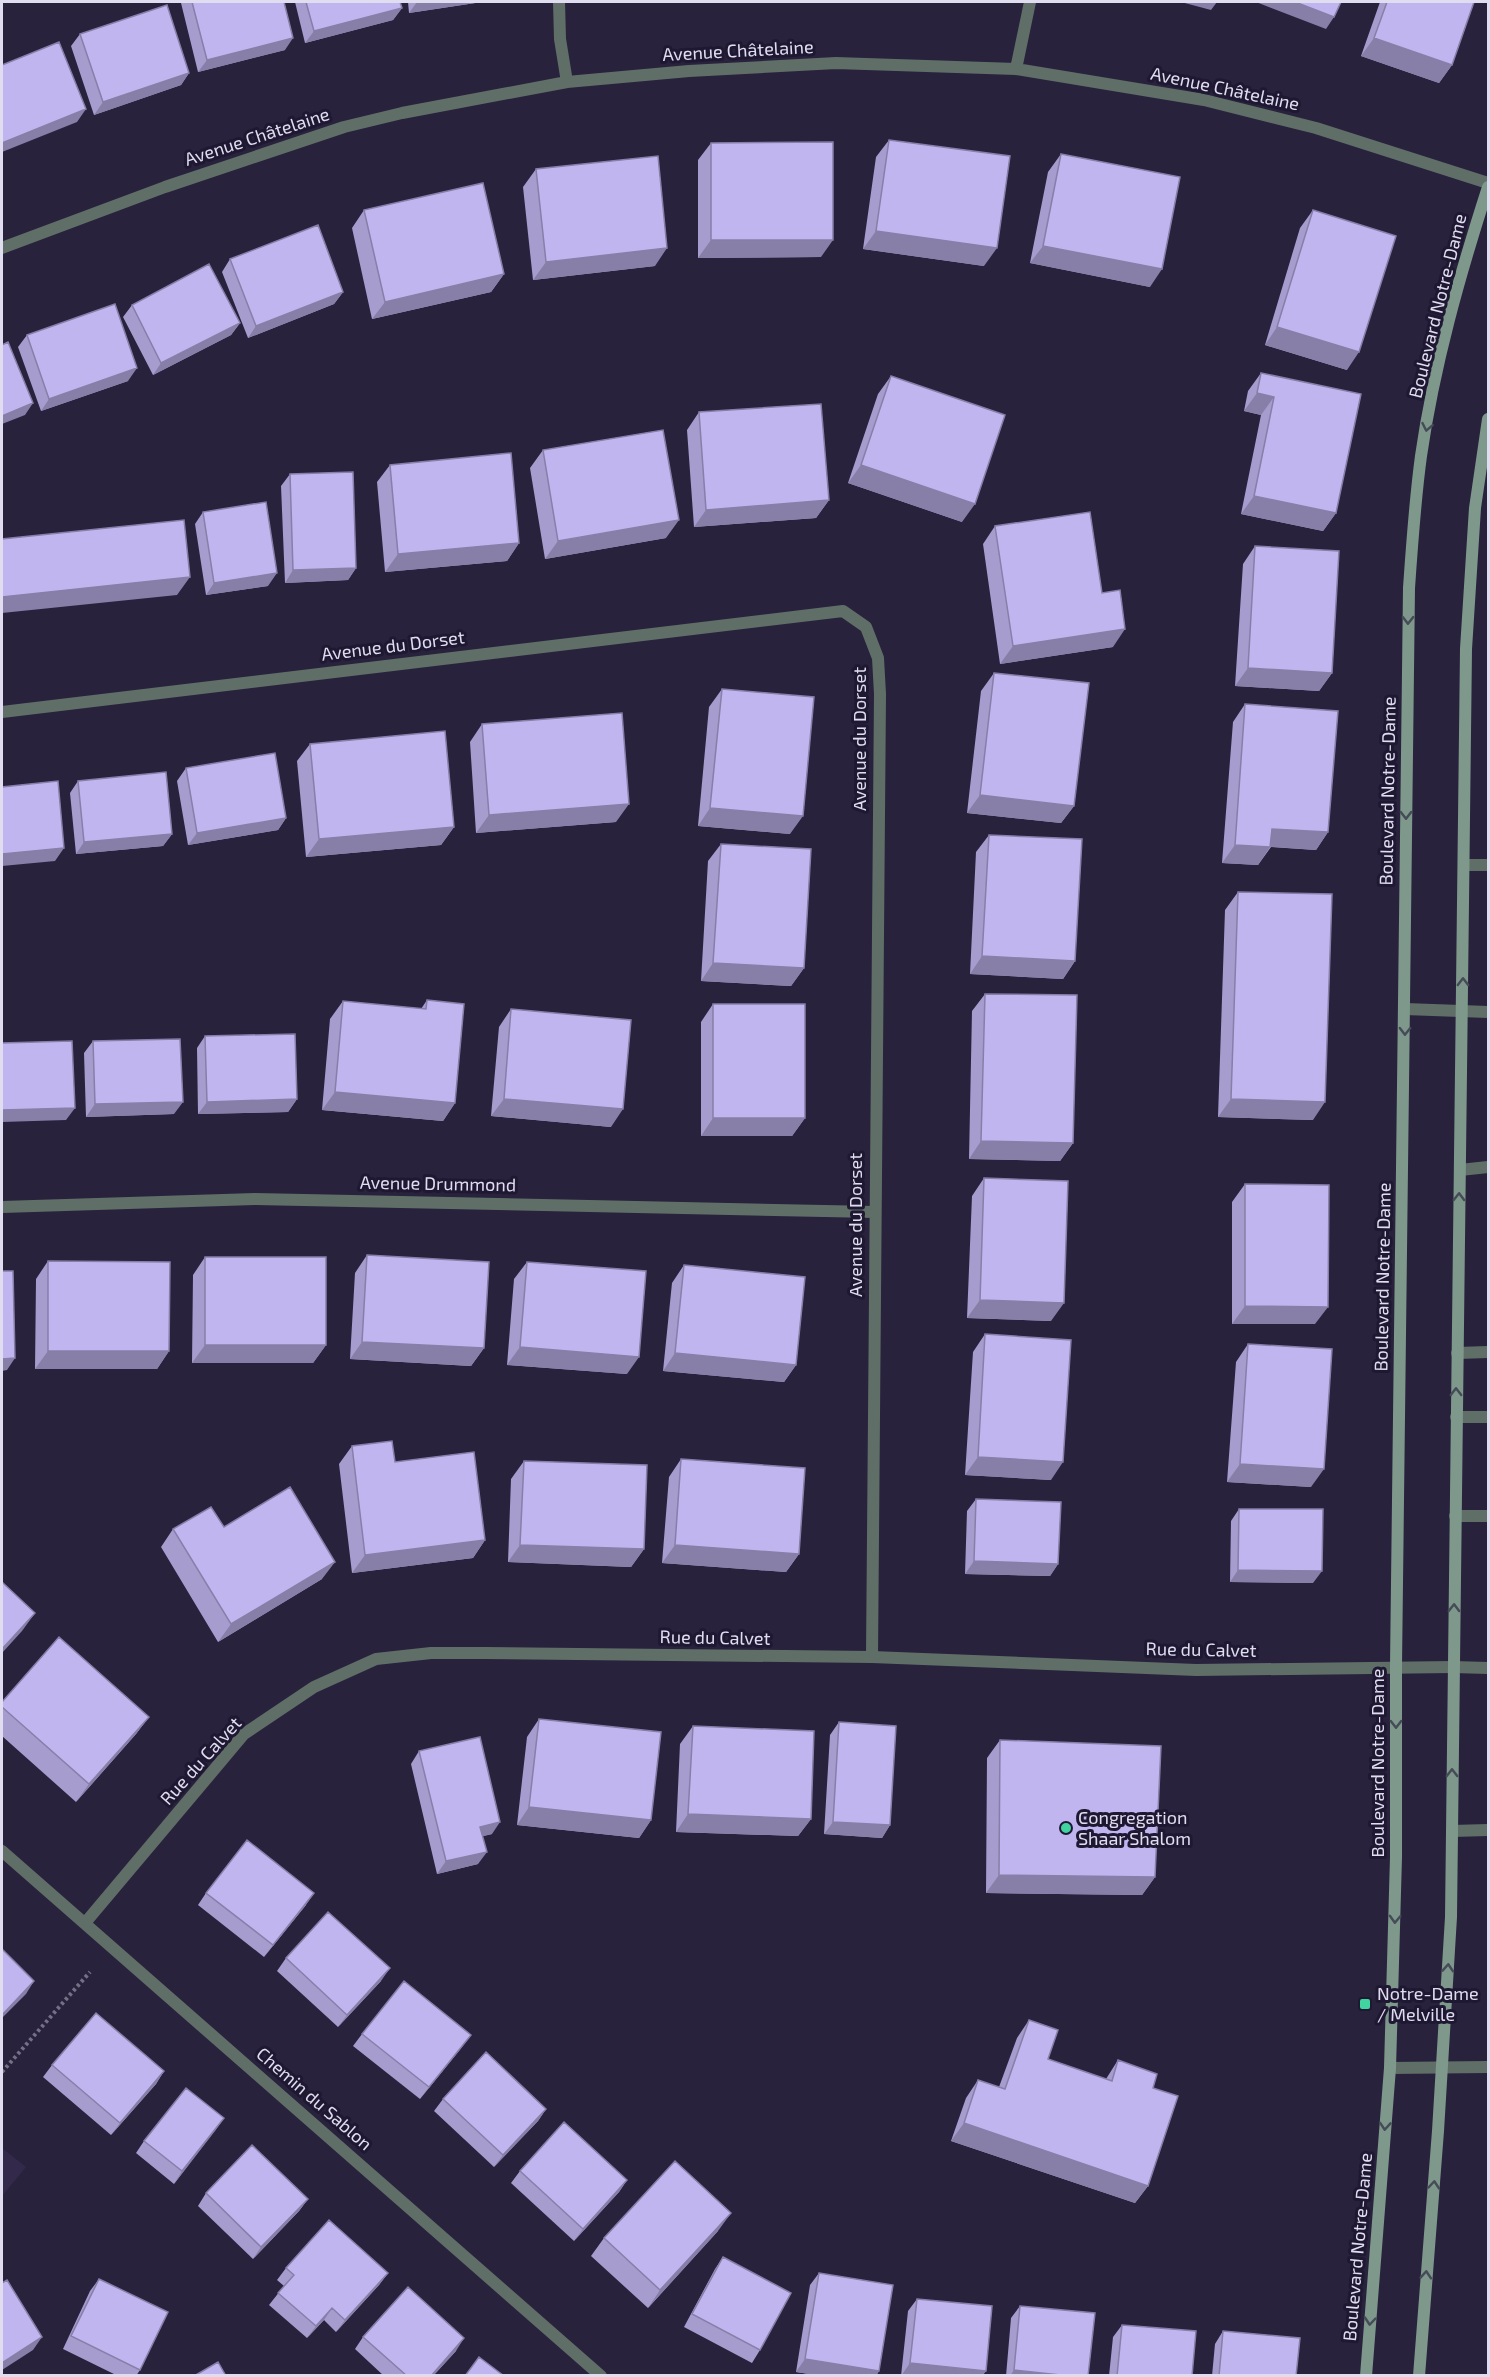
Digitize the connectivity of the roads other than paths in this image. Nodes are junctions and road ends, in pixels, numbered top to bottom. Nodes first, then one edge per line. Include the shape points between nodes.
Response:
1 (559, 2) edge
2 (1030, 2) edge
3 (1016, 69) junction
4 (567, 82) junction
5 (1488, 185) edge
6 (2, 248) edge
7 (1488, 418) edge
8 (2, 712) edge
9 (1464, 865) junction
10 (1488, 865) edge
11 (1405, 1009) junction
12 (1462, 1011) junction
13 (1488, 1012) edge
14 (1488, 1167) edge
15 (1460, 1170) junction
16 (2, 1207) edge
17 (874, 1212) junction
18 (1488, 1352) edge
19 (1457, 1353) junction
20 (1456, 1417) junction
21 (1488, 1417) edge
22 (1455, 1516) junction
23 (1488, 1516) edge
24 (872, 1657) junction
25 (1396, 1666) junction
26 (1453, 1667) junction
27 (1488, 1668) edge
28 (1488, 1830) edge
29 (1452, 1831) junction
30 (2, 1851) edge
31 (86, 1923) junction
32 (1488, 2067) edge
33 (1389, 2068) junction
34 (1442, 2068) junction
35 (601, 2376) edge
36 (1366, 2376) edge
37 (1419, 2376) edge

1 - 4 street
2 - 3 street
3 - 4 street, Avenue Châtelaine via 836,63
3 - 5 street, Avenue Châtelaine via 1235,108 1316,128
4 - 6 street, Avenue Châtelaine via 464,99 344,127 165,187
5 -> 11 street, Boulevard Notre-Dame via 1444,342 1421,454 1414,522 1409,588
7 - 9 street via 1470,577
8 - 17 street, Avenue du Dorset via 843,611 866,627 878,657 880,694
9 - 10 street
12 -> 9 street
11 - 12 street
11 -> 25 street, Boulevard Notre-Dame
12 - 13 street
12 - 15 street
14 - 15 street
19 -> 15 street
16 - 17 street, Avenue Drummond via 255,1198
17 - 24 street, Avenue du Dorset
18 - 19 street
20 -> 19 street
20 - 21 street
20 - 22 street
22 - 23 street
26 -> 22 street
24 - 25 street, Rue du Calvet via 1196,1670
24 - 31 street, Rue du Calvet via 431,1653 376,1659 314,1687 244,1734
25 - 26 street, Rue du Calvet
25 -> 33 street, Boulevard Notre-Dame via 1396,1857
26 - 27 street, Rue du Calvet
29 -> 26 street
28 - 29 street
34 -> 29 street
30 - 31 street, Chemin du Sablon
31 - 35 street, Chemin du Sablon
32 - 34 street
33 - 34 street
33 -> 36 street, Boulevard Notre-Dame
37 -> 34 street

